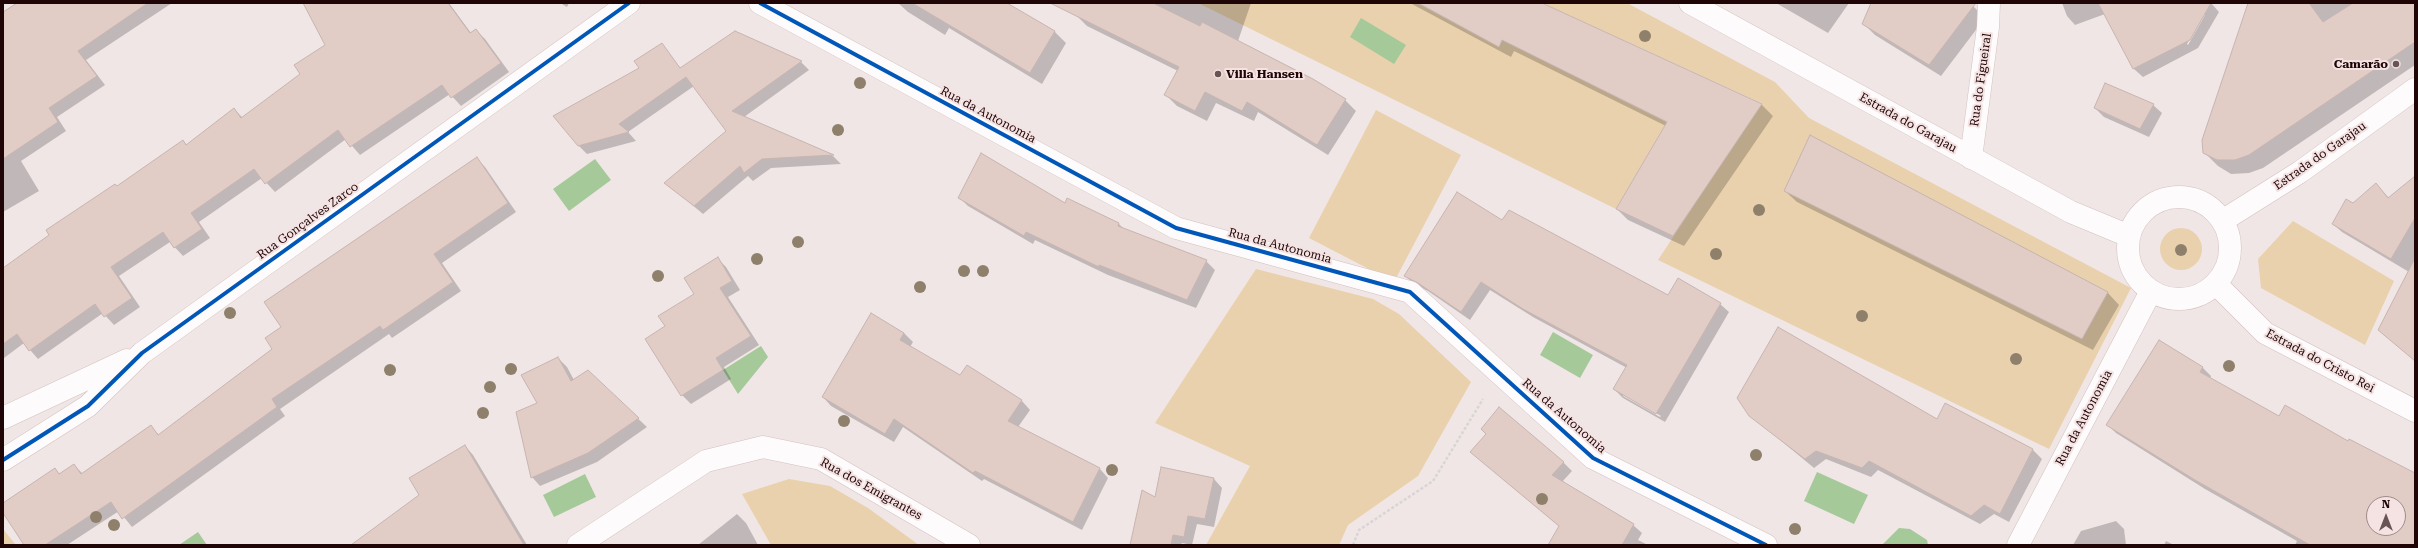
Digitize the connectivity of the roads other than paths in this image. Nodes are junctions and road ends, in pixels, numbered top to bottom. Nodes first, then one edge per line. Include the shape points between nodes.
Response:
1 (629, 3) edge
2 (760, 3) edge
3 (1690, 3) edge
4 (1988, 3) edge
5 (2415, 89) edge
6 (1971, 158) junction
7 (2222, 221) junction
8 (2129, 236) junction
9 (2216, 284) junction
10 (2151, 291) junction
11 (142, 353) junction
12 (2415, 411) edge
13 (3, 418) edge
14 (3, 460) edge
15 (578, 545) edge
16 (969, 545) edge
17 (1766, 545) edge
18 (2018, 545) edge

1 - 11 street, Rua Gonçalves Zarco
2 - 17 street, Rua da Autonomia via 1176,228 1410,292 1593,458
3 - 6 street, Estrada do Garajau
4 - 6 street, Rua do Figueiral via 1988,27
5 - 7 street, Estrada do Garajau via 2300,172
6 - 8 street, Estrada do Garajau via 2071,212
7 - 8 street via 2208,206 2190,199 2170,198 2152,205 2138,218
7 - 9 street via 2229,239 2229,258
8 - 10 street via 2128,257 2133,270 2136,277
9 - 10 street via 2202,294 2185,299 2168,299
9 - 12 street, Estrada do Cristo Rei via 2265,333
10 - 18 street, Rua da Autonomia
11 - 13 street
11 - 14 street, Rua Gonçalves Zarco via 88,406
15 - 16 street, Rua dos Emigrantes via 706,461 763,447 820,459

